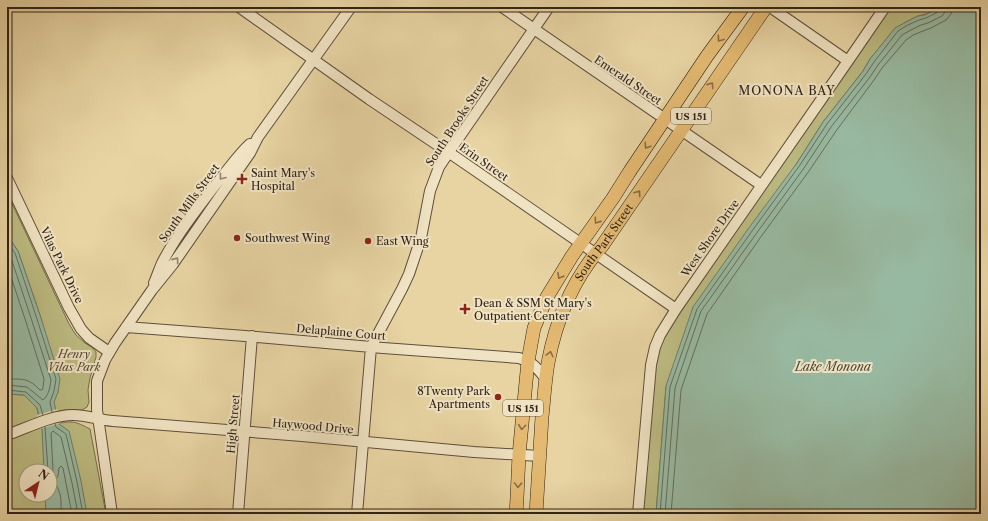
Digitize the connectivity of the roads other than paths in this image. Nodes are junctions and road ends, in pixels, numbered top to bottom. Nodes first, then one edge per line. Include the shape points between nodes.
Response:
1 (239, 7) edge
2 (350, 7) edge
3 (502, 7) edge
4 (549, 7) edge
5 (743, 7) edge
6 (766, 7) edge
7 (770, 7) edge
8 (885, 7) edge
9 (534, 29) junction
10 (313, 59) junction
11 (848, 61) junction
12 (665, 120) junction
13 (681, 130) junction
14 (448, 152) junction
15 (7, 178) edge
16 (761, 185) junction
17 (581, 244) junction
18 (595, 254) junction
19 (676, 309) junction
20 (126, 327) junction
21 (252, 336) junction
22 (371, 347) junction
23 (109, 352) junction
24 (528, 361) junction
25 (546, 378) junction
26 (98, 419) junction
27 (244, 432) junction
28 (7, 435) edge
29 (363, 442) junction
30 (519, 455) junction
31 (540, 456) junction
32 (112, 514) edge
33 (238, 514) edge
34 (357, 514) edge
35 (516, 514) edge
36 (536, 514) edge
37 (638, 514) edge

1 - 10 street, Erin Street
2 - 10 street, South Mills Street
3 - 9 street, Emerald Street
4 - 9 street, South Brooks Street
5 -> 12 main road, South Park Street / US 151
13 -> 6 main road, South Park Street / US 151
7 - 11 street
8 - 11 street, West Shore Drive
9 - 12 street, Emerald Street
9 - 14 street, South Brooks Street
10 - 14 street, Erin Street
10 - 20 street, South Mills Street via 258,138 237,158 185,226 162,264 152,290
11 - 16 street, West Shore Drive
12 - 13 street, Emerald Street
12 -> 17 main road, South Park Street / US 151
13 - 16 street, Emerald Street
18 -> 13 main road, South Park Street / US 151
14 - 17 street, Erin Street
14 - 22 street, South Brooks Street via 430,191 421,238 409,274
15 - 23 street, Vilas Park Drive via 81,329
16 - 19 street, West Shore Drive
17 - 18 street, Erin Street
17 -> 24 main road, South Park Street / US 151 via 547,297 534,328
18 - 19 street, Erin Street
25 -> 18 main road, South Park Street / US 151 via 554,333 563,308
19 - 37 street, West Shore Drive via 660,335 651,365
20 - 21 street, Delaplaine Court
20 - 23 street, South Mills Street
21 - 22 street, Delaplaine Court
21 - 27 street, High Street
22 - 24 street, Delaplaine Court via 519,358
22 - 29 street, South Brooks Street
23 - 26 street, South Mills Street via 97,381
24 - 25 street
24 -> 30 main road, South Park Street / US 151
25 - 31 main road, South Park Street / US 151
26 - 27 street, Haywood Drive
26 - 28 street, Haywood Drive via 86,416 61,416
26 - 32 street, South Mills Street
27 - 29 street, Haywood Drive
27 - 33 street, High Street
29 - 30 street, Haywood Drive
29 - 34 street, South Brooks Street
30 - 31 street, Haywood Drive
30 -> 35 main road, South Park Street / US 151
31 - 36 main road, South Park Street / US 151

